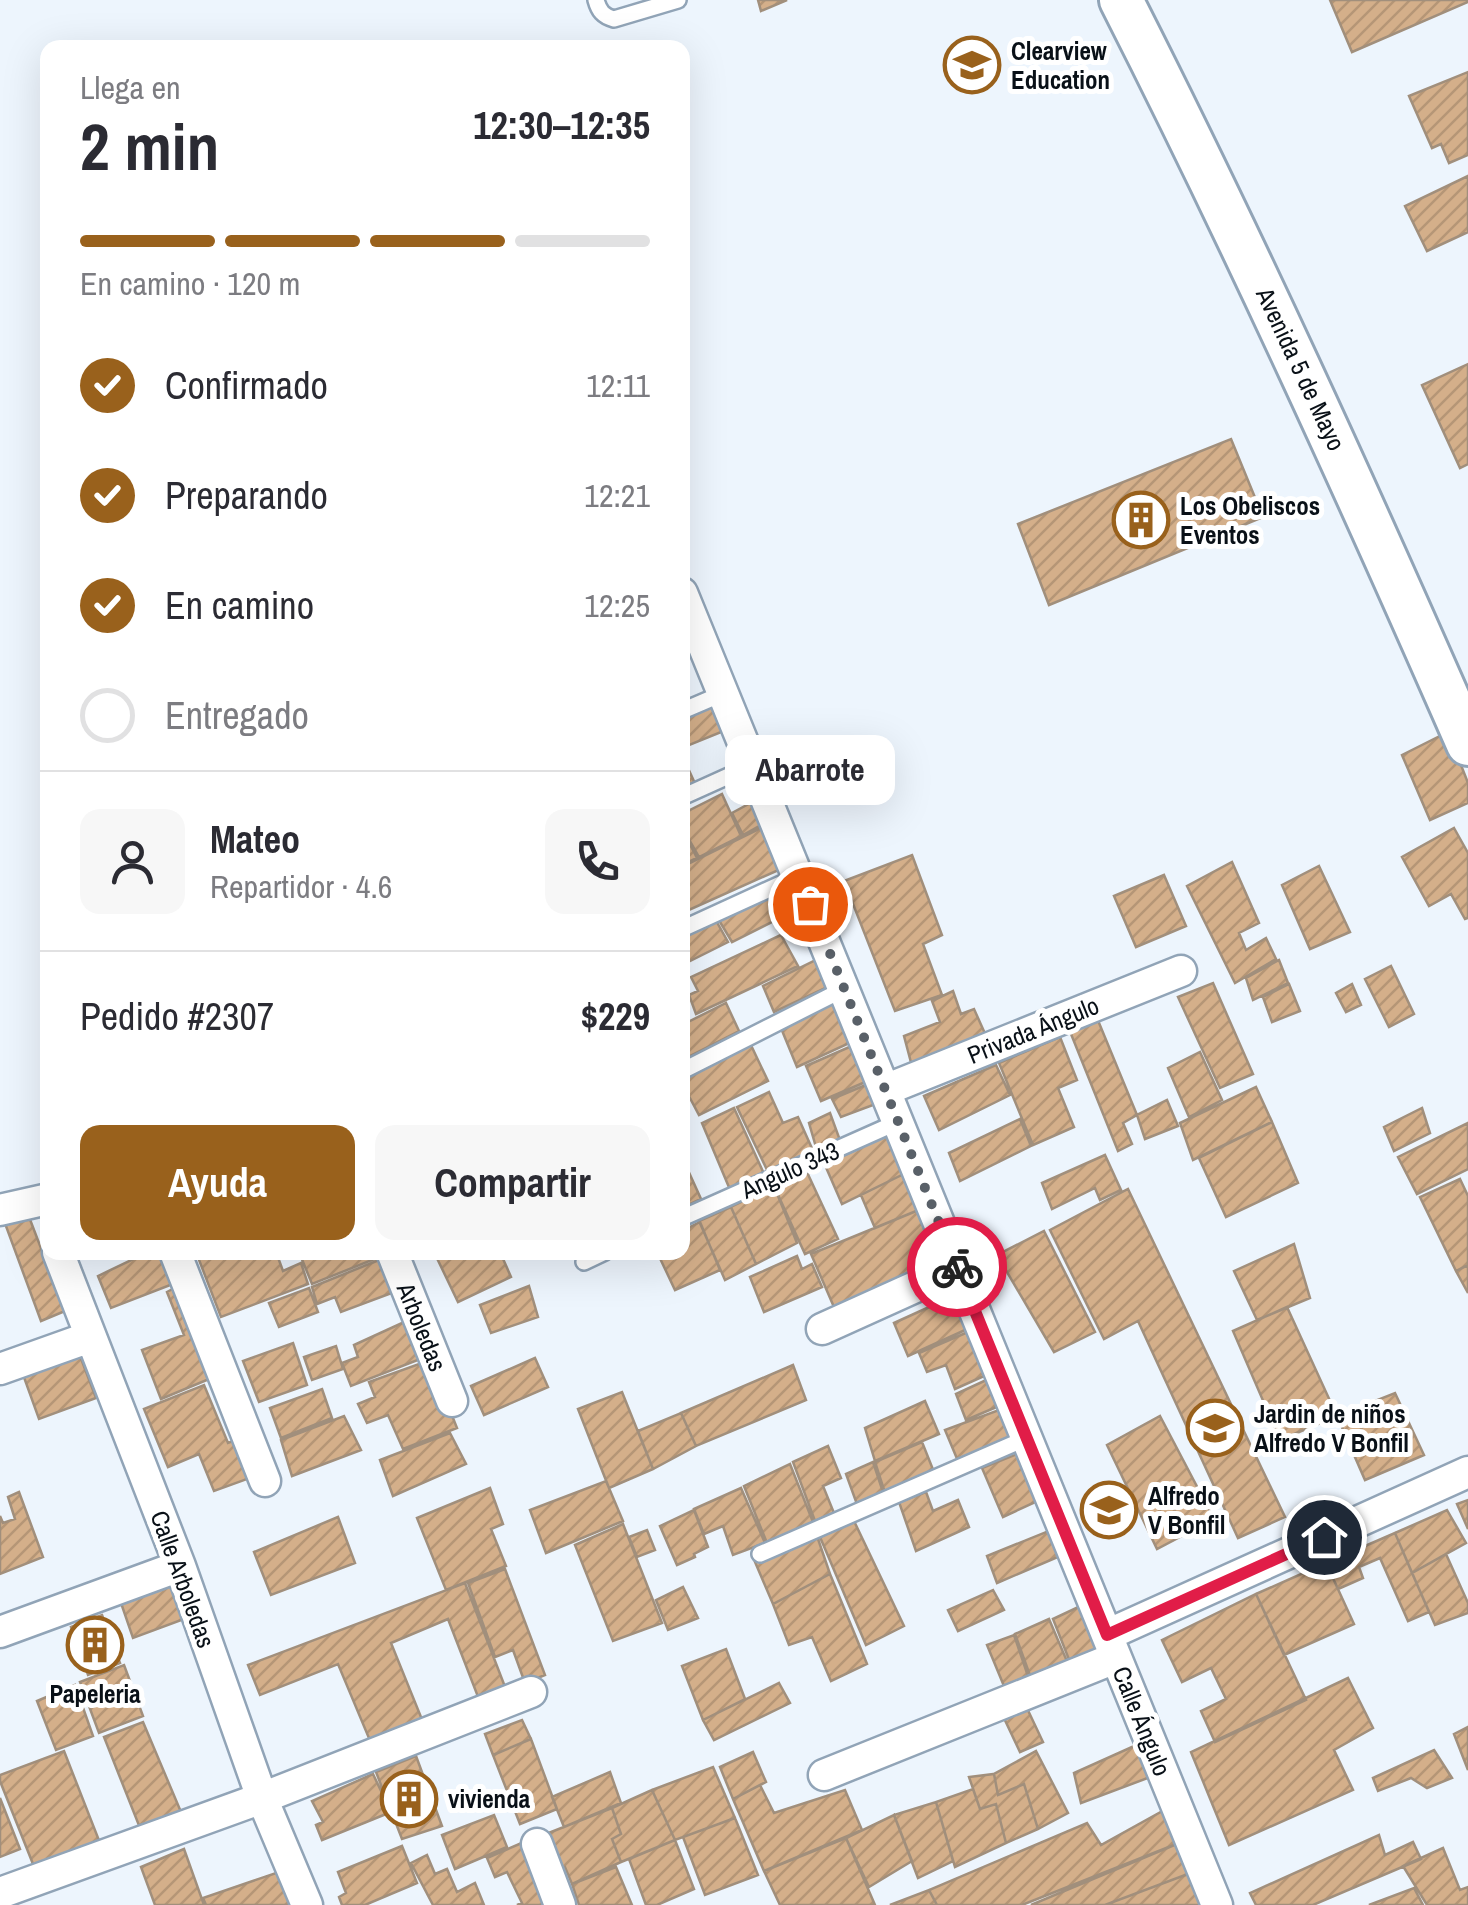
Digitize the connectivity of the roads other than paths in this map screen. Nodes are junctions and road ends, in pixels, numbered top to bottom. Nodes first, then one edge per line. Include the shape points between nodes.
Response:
1 (596, 0) edge
2 (678, 0) edge
3 (1121, 0) edge
4 (690, 612) edge
5 (724, 693) junction
6 (690, 708) edge
7 (1468, 744) edge
8 (753, 765) junction
9 (690, 793) edge
10 (798, 876) junction
11 (690, 925) edge
12 (1181, 970) dead end
13 (844, 989) junction
14 (690, 1067) edge
15 (885, 1090) junction
16 (898, 1122) junction
17 (0, 1210) edge
18 (40, 1210) edge
19 (690, 1214) edge
20 (61, 1260) edge
21 (178, 1260) edge
22 (395, 1260) edge
23 (588, 1260) edge
24 (584, 1262) dead end
25 (957, 1268) junction
26 (822, 1329) dead end
27 (90, 1337) junction
28 (0, 1369) edge
29 (452, 1401) dead end
30 (1027, 1438) junction
31 (1468, 1472) edge
32 (266, 1481) dead end
33 (760, 1554) dead end
34 (180, 1566) junction
35 (0, 1632) edge
36 (1111, 1646) junction
37 (532, 1692) dead end
38 (824, 1775) dead end
39 (262, 1798) junction
40 (537, 1844) dead end
41 (0, 1893) edge
42 (307, 1905) edge
43 (560, 1905) edge
44 (1217, 1905) edge

1 - 2 lane via 614,20
3 - 7 main road, Avenida 5 de Mayo via 1351,477
4 - 5 street, Calle Ángulo
5 - 6 lane
5 - 8 street, Calle Ángulo
8 - 9 lane
8 - 10 street, Calle Ángulo
10 - 11 lane
10 - 13 street, Calle Ángulo
12 - 15 street, Privada Ángulo
13 - 14 lane
13 - 15 street, Calle Ángulo
15 - 16 street, Calle Ángulo
16 - 19 lane, Angulo 343
16 - 25 street, Calle Ángulo
17 - 18 street
20 - 27 street, Calle Arboledas
21 - 32 street
22 - 29 street, Arboledas
23 - 24 lane
25 - 26 street
25 - 30 street, Calle Ángulo
27 - 28 street
27 - 34 street, Calle Arboledas
30 - 33 lane
30 - 36 street, Calle Ángulo
31 - 36 street
34 - 35 street
34 - 39 street, Calle Arboledas
36 - 38 street
36 - 44 street, Calle Ángulo
37 - 39 street
39 - 41 street
39 - 42 street, Calle Arboledas
40 - 43 street

